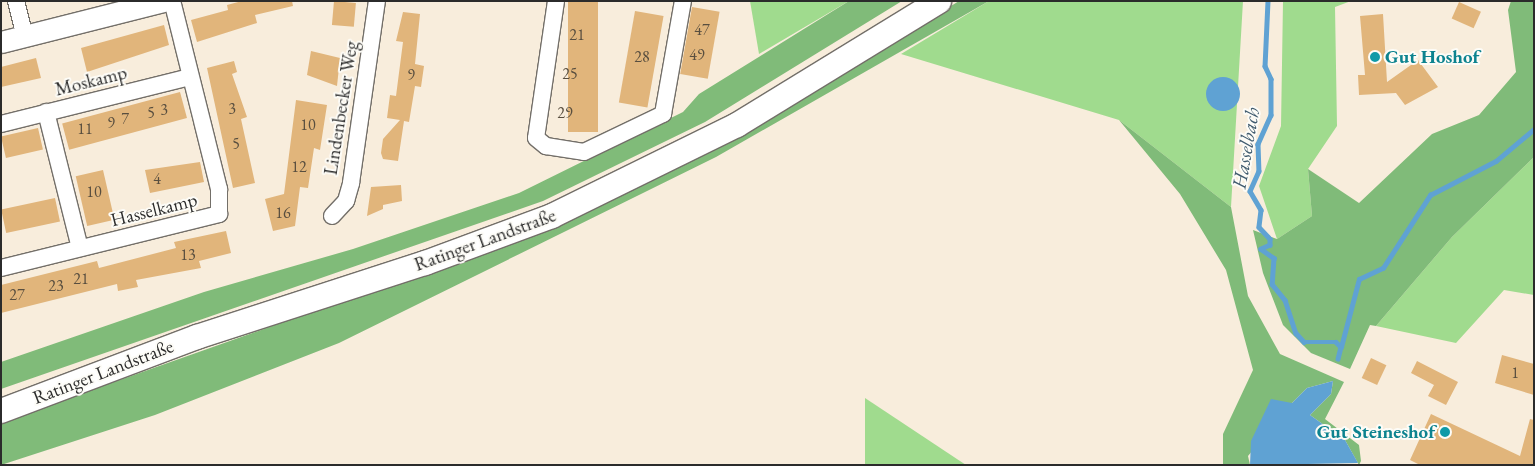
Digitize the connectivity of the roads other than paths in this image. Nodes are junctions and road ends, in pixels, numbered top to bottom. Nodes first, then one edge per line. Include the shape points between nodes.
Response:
1 (16, 1) edge
2 (163, 1) edge
3 (172, 1) edge
4 (377, 1) edge
5 (556, 1) edge
6 (683, 1) edge
7 (939, 1) edge
8 (25, 36) junction
9 (1, 42) edge
10 (190, 77) junction
11 (46, 112) junction
12 (1, 124) edge
13 (332, 216) dead end
14 (80, 248) junction
15 (1, 268) edge
16 (1, 411) edge

1 - 8 street
2 - 8 street
3 - 10 street, Hasselkamp
4 - 13 street, Lindenbecker Weg via 351,183 346,201
5 - 6 street via 536,138 546,146 584,152 663,114
7 - 16 main road, Ratinger Landstraße via 737,125 552,216 425,263 197,336
8 - 9 street
10 - 11 street, Moskamp
10 - 14 street, Hasselkamp via 219,189 220,214
11 - 12 street, Moskamp
11 - 14 street
14 - 15 street, Hasselkamp

